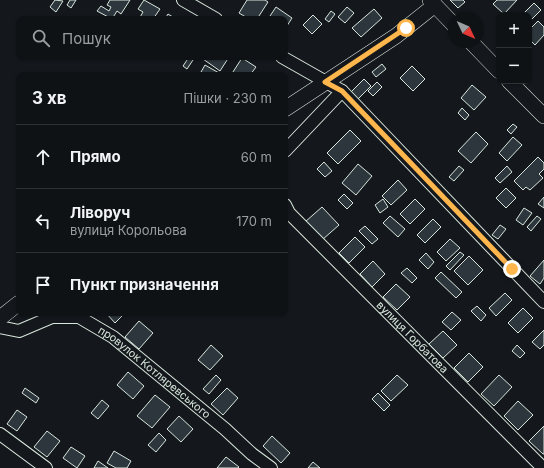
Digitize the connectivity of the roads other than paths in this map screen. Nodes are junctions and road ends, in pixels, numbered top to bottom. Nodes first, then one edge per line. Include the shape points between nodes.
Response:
1 (184, 0) edge
2 (432, 3) edge
3 (211, 16) edge
4 (448, 19) edge
5 (477, 48) edge
6 (287, 60) edge
7 (496, 68) edge
8 (325, 82) junction
9 (512, 84) edge
10 (342, 91) junction
11 (288, 106) edge
12 (544, 116) edge
13 (288, 148) edge
14 (288, 211) edge
15 (544, 302) edge
16 (16, 305) edge
17 (0, 318) edge
18 (0, 327) edge
19 (0, 434) edge
20 (46, 468) edge
21 (271, 468) edge
22 (543, 468) edge

1 - 3 street
2 - 4 main road
2 - 8 main road via 396,36
5 - 7 main road
6 - 8 street
8 - 10 street
8 - 11 main road
9 - 12 main road
10 - 13 street
10 - 15 street
14 - 22 street, вулиця Горбатова
16 - 17 main road
18 - 21 street, провулок Котляревського via 19,331 52,317 79,317 113,337
19 - 20 street

